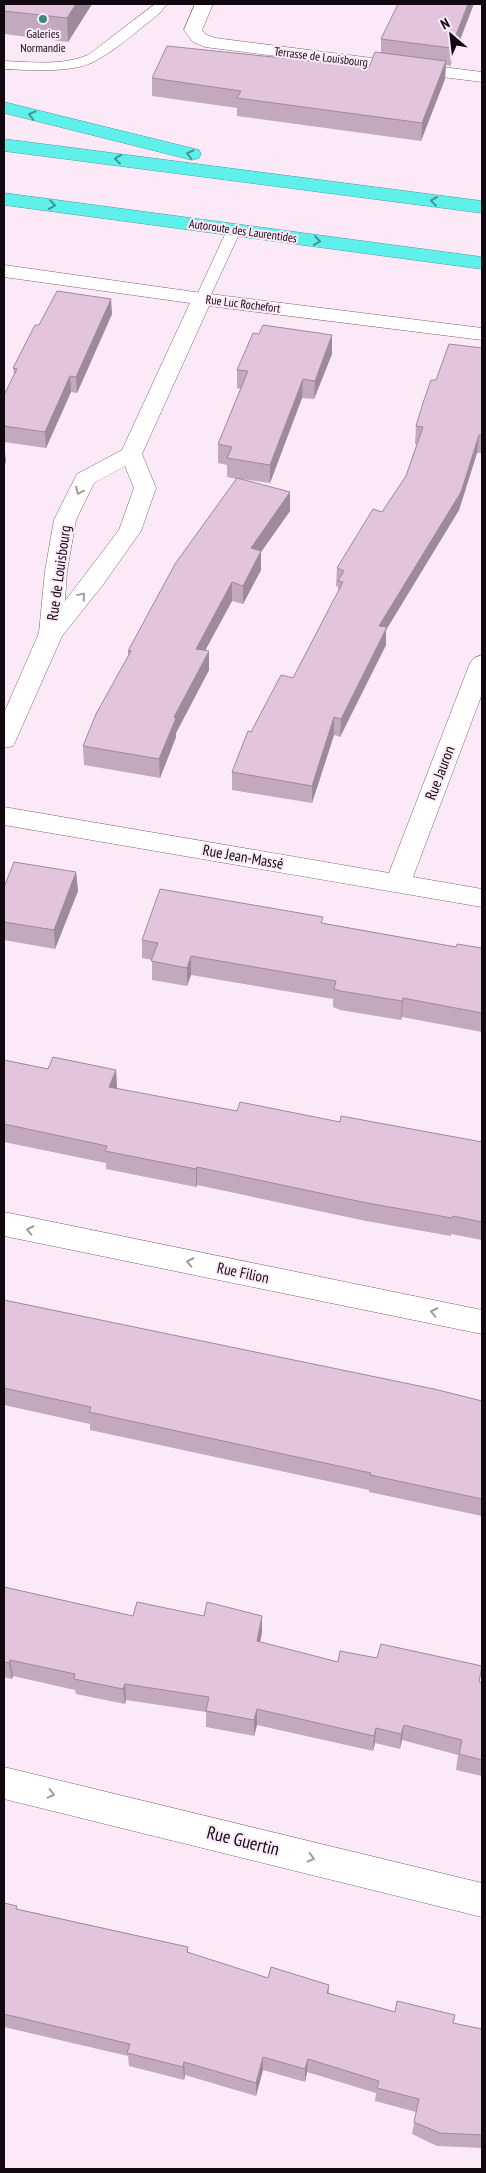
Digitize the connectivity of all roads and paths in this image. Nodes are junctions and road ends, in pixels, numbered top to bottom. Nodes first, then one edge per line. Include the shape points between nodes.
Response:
1 (161, 4) edge
2 (204, 4) edge
3 (4, 65) edge
4 (482, 77) edge
5 (4, 108) edge
6 (4, 144) edge
7 (322, 186) junction
8 (4, 199) edge
9 (482, 207) edge
10 (234, 230) junction
11 (482, 263) edge
12 (4, 271) edge
13 (202, 298) junction
14 (482, 334) edge
15 (131, 454) junction
16 (51, 633) junction
17 (482, 664) edge
18 (4, 740) edge
19 (4, 816) edge
20 (398, 883) junction
21 (482, 898) edge
22 (4, 1224) edge
23 (482, 1322) edge
24 (4, 1783) edge
25 (482, 1900) edge

1 - 3 lane via 156,11 88,60 46,66
2 - 4 street, Terrasse de Louisbourg via 193,30 199,38 211,43
7 -> 5 highway
7 -> 6 highway
9 -> 7 highway
8 -> 10 highway, Autoroute des Laurentides
10 -> 11 highway, Autoroute des Laurentides
10 - 13 lane
12 - 13 street, Rue Luc Rochefort
13 - 14 street, Rue Luc Rochefort
13 - 15 street
16 -> 15 street, Rue de Louisbourg via 130,531 145,488
15 -> 16 street, Rue de Louisbourg via 85,479 65,520 56,571
16 - 18 street, Rue de Louisbourg
17 - 20 street, Rue Jauron
19 - 20 street, Rue Jean-Massé
20 - 21 street, Rue Jean-Massé
23 -> 22 street, Rue Filion
24 -> 25 street, Rue Guertin

